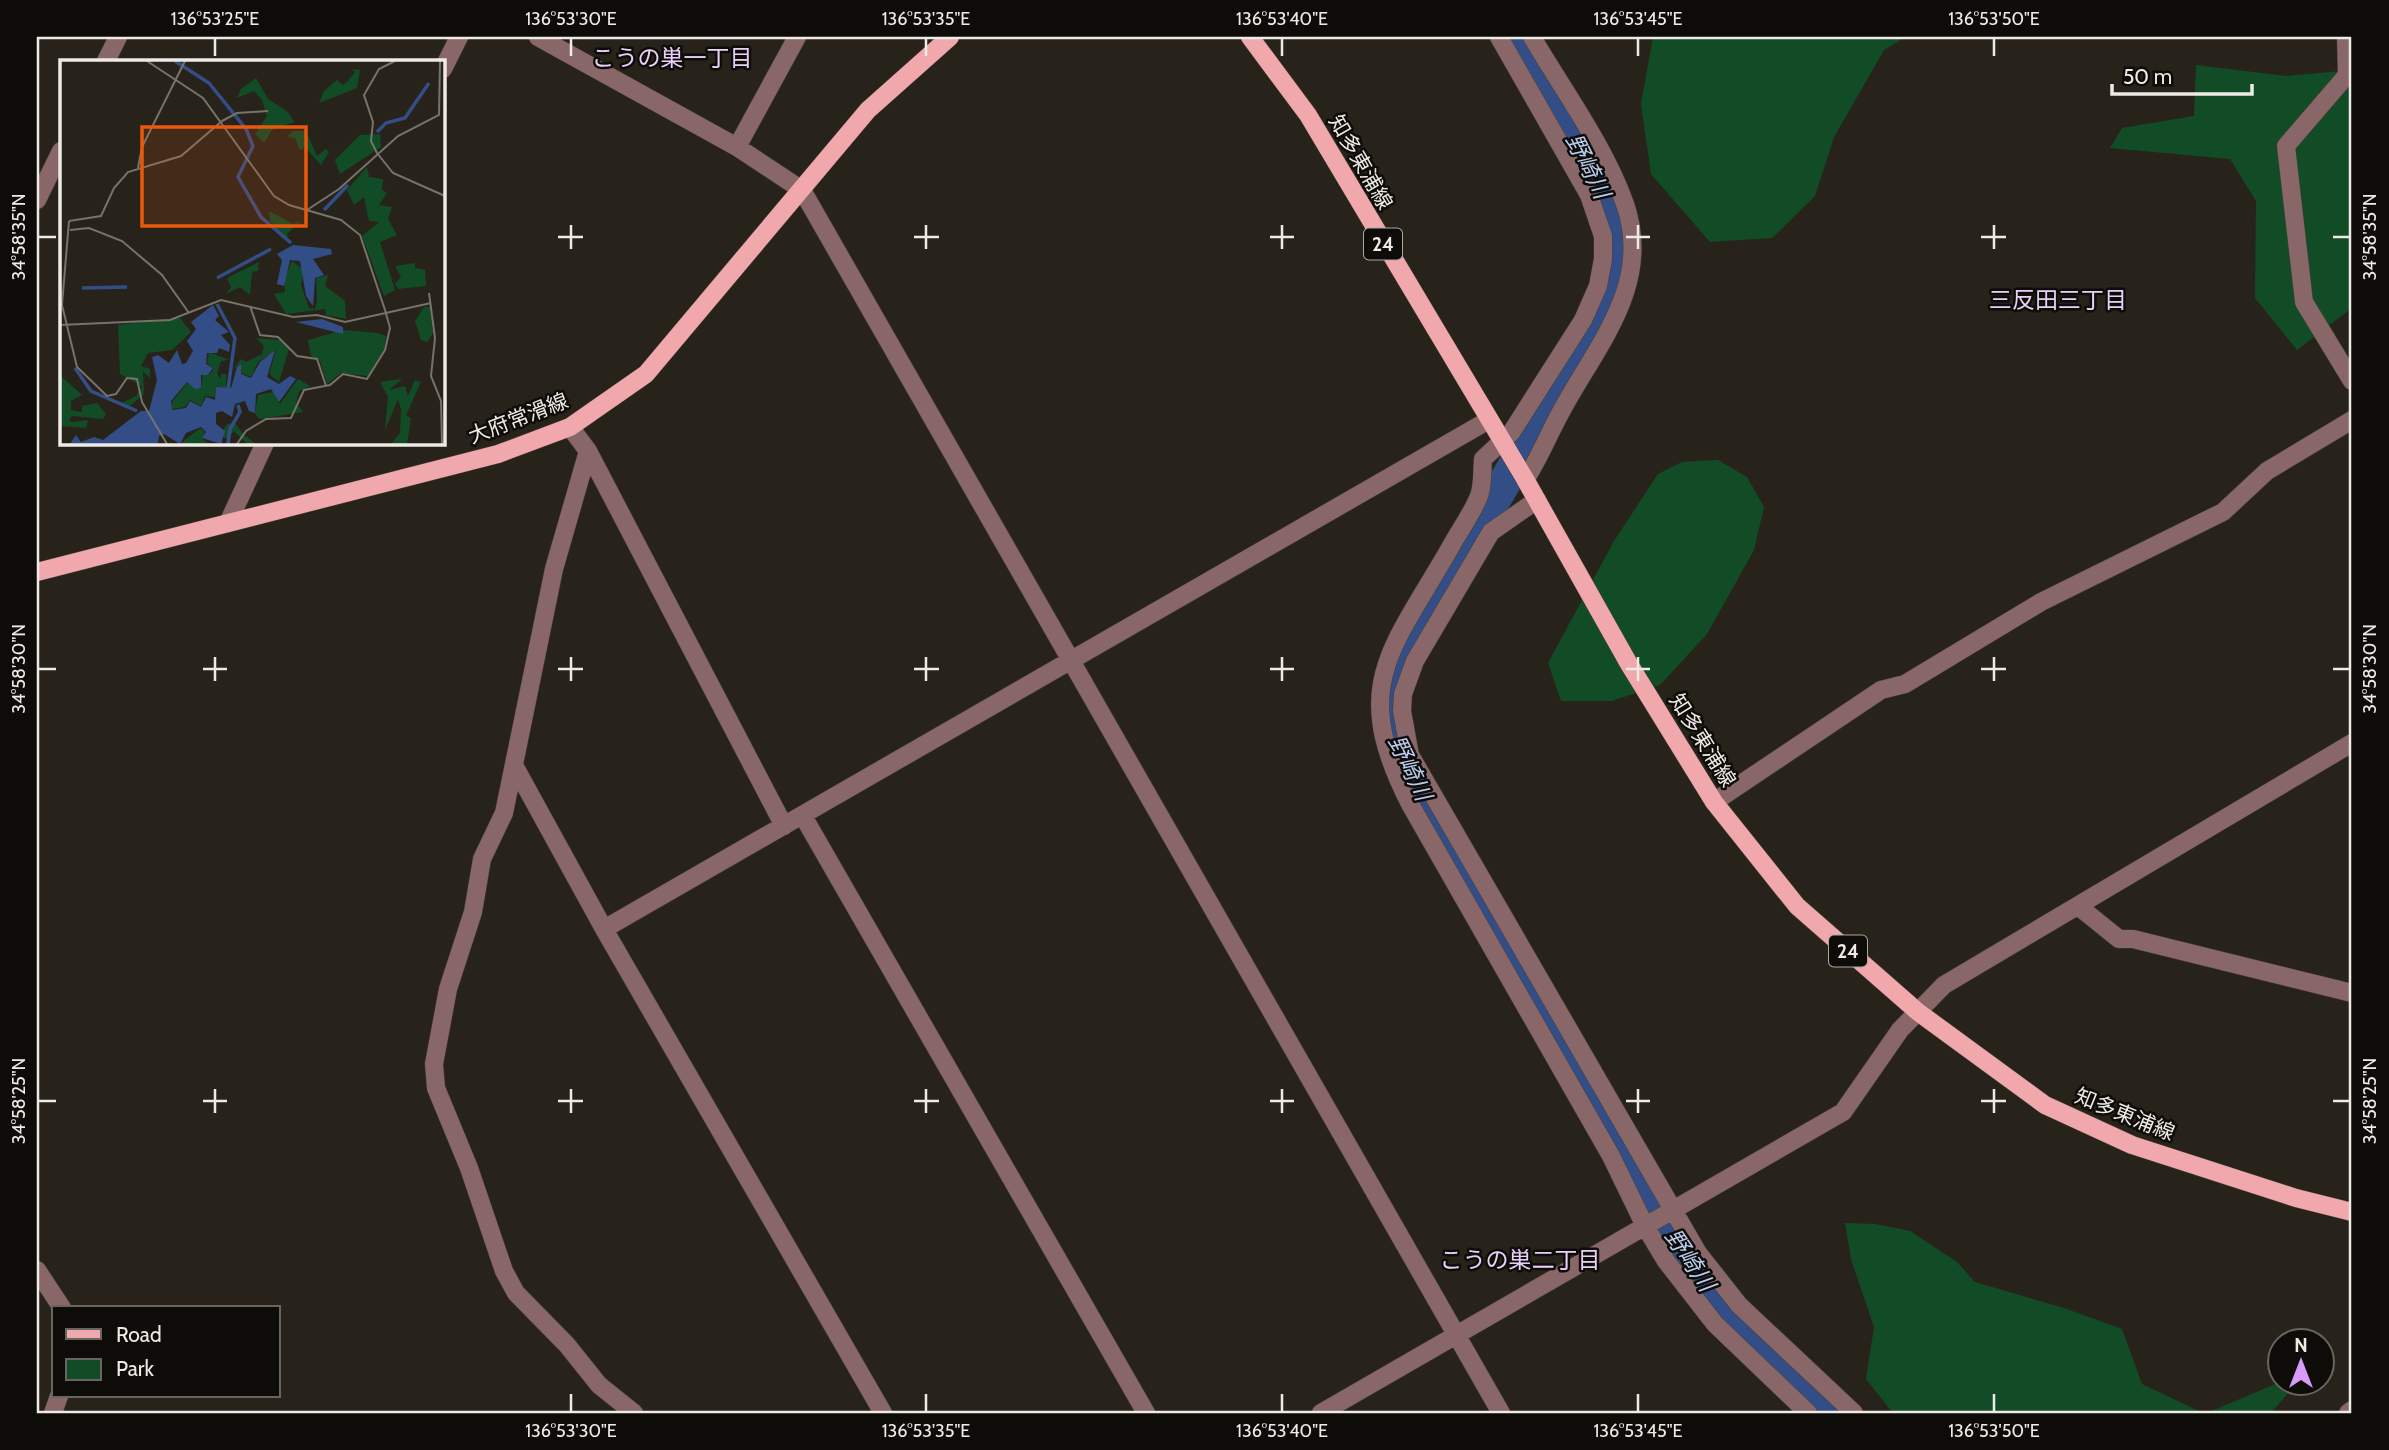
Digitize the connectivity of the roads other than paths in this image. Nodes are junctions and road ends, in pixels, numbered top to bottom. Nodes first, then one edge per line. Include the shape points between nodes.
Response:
1 (118, 37) edge
2 (459, 37) edge
3 (538, 37) edge
4 (797, 37) edge
5 (950, 37) edge
6 (1250, 37) edge
7 (1499, 37) edge
8 (1532, 37) edge
9 (2346, 37) edge
10 (106, 60) edge
11 (444, 67) edge
12 (737, 147) junction
13 (60, 153) edge
14 (802, 190) junction
15 (37, 200) edge
16 (2352, 381) edge
17 (2352, 420) edge
18 (1487, 421) junction
19 (570, 427) junction
20 (265, 444) edge
21 (1505, 450) junction
22 (588, 451) junction
23 (1525, 480) junction
24 (1537, 500) junction
25 (228, 523) junction
26 (37, 572) edge
27 (1072, 663) junction
28 (2352, 743) edge
29 (515, 767) junction
30 (1714, 802) junction
31 (803, 816) junction
32 (784, 827) junction
33 (2078, 906) junction
34 (604, 929) junction
35 (2352, 993) edge
36 (1918, 1012) junction
37 (1673, 1209) junction
38 (2352, 1212) edge
39 (1648, 1223) junction
40 (38, 1272) edge
41 (61, 1306) edge
42 (1456, 1335) junction
43 (634, 1413) edge
44 (883, 1413) edge
45 (1146, 1413) edge
46 (1321, 1413) edge
47 (1501, 1413) edge
48 (1808, 1413) edge
49 (1854, 1413) edge

1 - 10 street
2 - 11 street
3 - 12 street
4 - 12 street
5 - 14 main road, 大府常滑線 via 868,110
6 - 18 main road, 知多東浦線 / 24 via 1308,116
7 - 21 street via 1589,195 1603,236 1598,286 1583,320
8 - 23 street via 1612,174 1626,207 1631,257 1615,322
9 - 16 street via 2347,75 2286,146 2304,302
12 - 14 street
13 - 15 street
14 - 19 main road, 大府常滑線 via 646,374
14 - 27 street
17 - 30 street via 2267,471 2224,512 2041,602 1905,684 1881,690
18 - 21 main road, 知多東浦線 / 24
18 - 27 street
19 - 22 street
19 - 25 main road, 大府常滑線 via 498,454
20 - 25 street
21 - 23 main road, 知多東浦線 / 24
21 - 39 street via 1483,459 1479,495 1394,640 1380,690 1380,723 1386,752 1409,804
22 - 29 street via 554,569
22 - 32 street
23 - 24 main road, 知多東浦線 / 24
24 - 30 main road, 知多東浦線 / 24 via 1629,664
24 - 37 street via 1491,532 1415,661 1403,694 1405,735 1410,755
25 - 26 main road, 大府常滑線
27 - 31 street
27 - 42 street
28 - 33 street
29 - 34 street
29 - 43 street via 504,813 482,859 473,912 448,989 434,1064 436,1088 516,1293 599,1385
30 - 36 main road, 知多東浦線 / 24 via 1797,906
31 - 32 street
31 - 45 street
32 - 34 street
33 - 35 street via 2119,939
33 - 36 street via 1944,985
34 - 44 street
36 - 37 street via 1900,1030 1843,1112
36 - 38 main road, 知多東浦線 / 24 via 2045,1105 2132,1145
37 - 39 street
37 - 49 street via 1698,1253 1739,1305
39 - 42 street
39 - 48 street via 1699,1306
40 - 41 street
42 - 46 street
42 - 47 street

